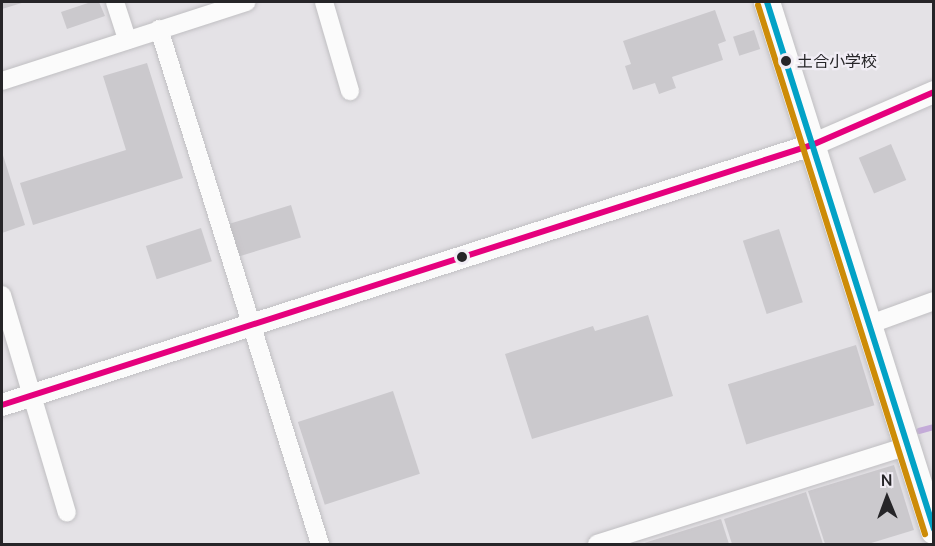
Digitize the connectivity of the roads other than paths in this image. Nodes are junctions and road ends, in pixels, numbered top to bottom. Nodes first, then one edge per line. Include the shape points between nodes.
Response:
1 (115, 2) edge
2 (247, 2) edge
3 (324, 2) edge
4 (767, 2) edge
5 (159, 29) junction
6 (127, 40) junction
7 (2, 81) edge
8 (350, 92) dead end
9 (933, 93) edge
10 (812, 145) junction
11 (2, 295) edge
12 (933, 301) edge
13 (868, 325) junction
14 (250, 326) junction
15 (32, 396) junction
16 (2, 405) edge
17 (905, 447) junction
18 (67, 513) dead end
19 (933, 531) edge
20 (320, 544) edge
21 (597, 544) edge

1 - 6 street
2 - 5 street
3 - 8 street
4 - 10 main road
5 - 6 street
5 - 14 street
6 - 7 street
9 - 10 street
10 - 13 main road
10 - 14 street
11 - 15 street
12 - 13 street
13 - 17 main road
14 - 15 street
14 - 20 street
15 - 16 street
15 - 18 street
17 - 19 main road
17 - 21 street

